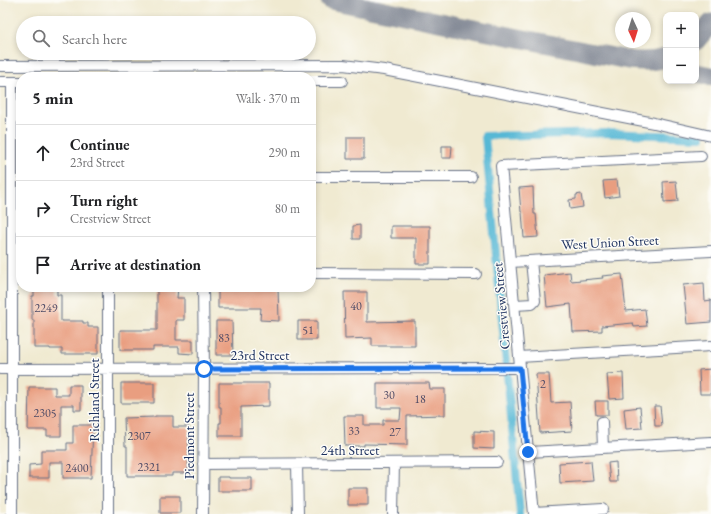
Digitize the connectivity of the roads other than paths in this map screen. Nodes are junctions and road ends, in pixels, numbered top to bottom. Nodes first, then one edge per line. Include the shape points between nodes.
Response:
1 (0, 66) edge
2 (316, 81) edge
3 (342, 81) dead end
4 (0, 82) edge
5 (16, 82) edge
6 (711, 136) edge
7 (16, 139) edge
8 (701, 156) dead end
9 (316, 177) edge
10 (471, 177) dead end
11 (711, 251) edge
12 (531, 261) junction
13 (510, 262) junction
14 (316, 273) edge
15 (476, 274) dead end
16 (108, 292) edge
17 (203, 292) edge
18 (514, 305) junction
19 (711, 346) edge
20 (520, 357) junction
21 (517, 368) junction
22 (0, 369) edge
23 (12, 369) junction
24 (108, 369) junction
25 (204, 369) junction
26 (602, 422) dead end
27 (711, 442) edge
28 (603, 448) junction
29 (528, 452) junction
30 (498, 462) dead end
31 (203, 464) junction
32 (297, 464) junction
33 (394, 464) junction
34 (603, 509) dead end
35 (12, 514) edge
36 (108, 514) edge
37 (203, 514) edge
38 (298, 514) edge
39 (393, 514) edge
40 (534, 514) edge

1 - 6 street via 343,65 384,70
2 - 3 street
4 - 5 street
7 - 23 street
8 - 13 street, Crestview Street via 501,166
9 - 10 street
11 - 12 street, West Union Street
12 - 13 street, West Union Street
12 - 18 street via 535,302
13 - 18 street, Crestview Street
14 - 15 street
16 - 24 street, Richland Street
17 - 25 street, Piedmont Street
18 - 20 street, Crestview Street
19 - 20 street
20 - 21 street, Crestview Street
21 - 25 street, 23rd Street
21 - 29 street, Crestview Street
22 - 23 street, 23rd Street
23 - 24 street, 23rd Street
23 - 35 street
24 - 25 street, 23rd Street
24 - 36 street, Richland Street
25 - 31 street, Piedmont Street
26 - 28 street
27 - 28 street
28 - 29 street via 548,447
29 - 40 street, Crestview Street
30 - 33 street, 24th Street
31 - 32 street, 24th Street
31 - 37 street, Piedmont Street
32 - 33 street, 24th Street
32 - 38 street
33 - 39 street
34 - 40 street

